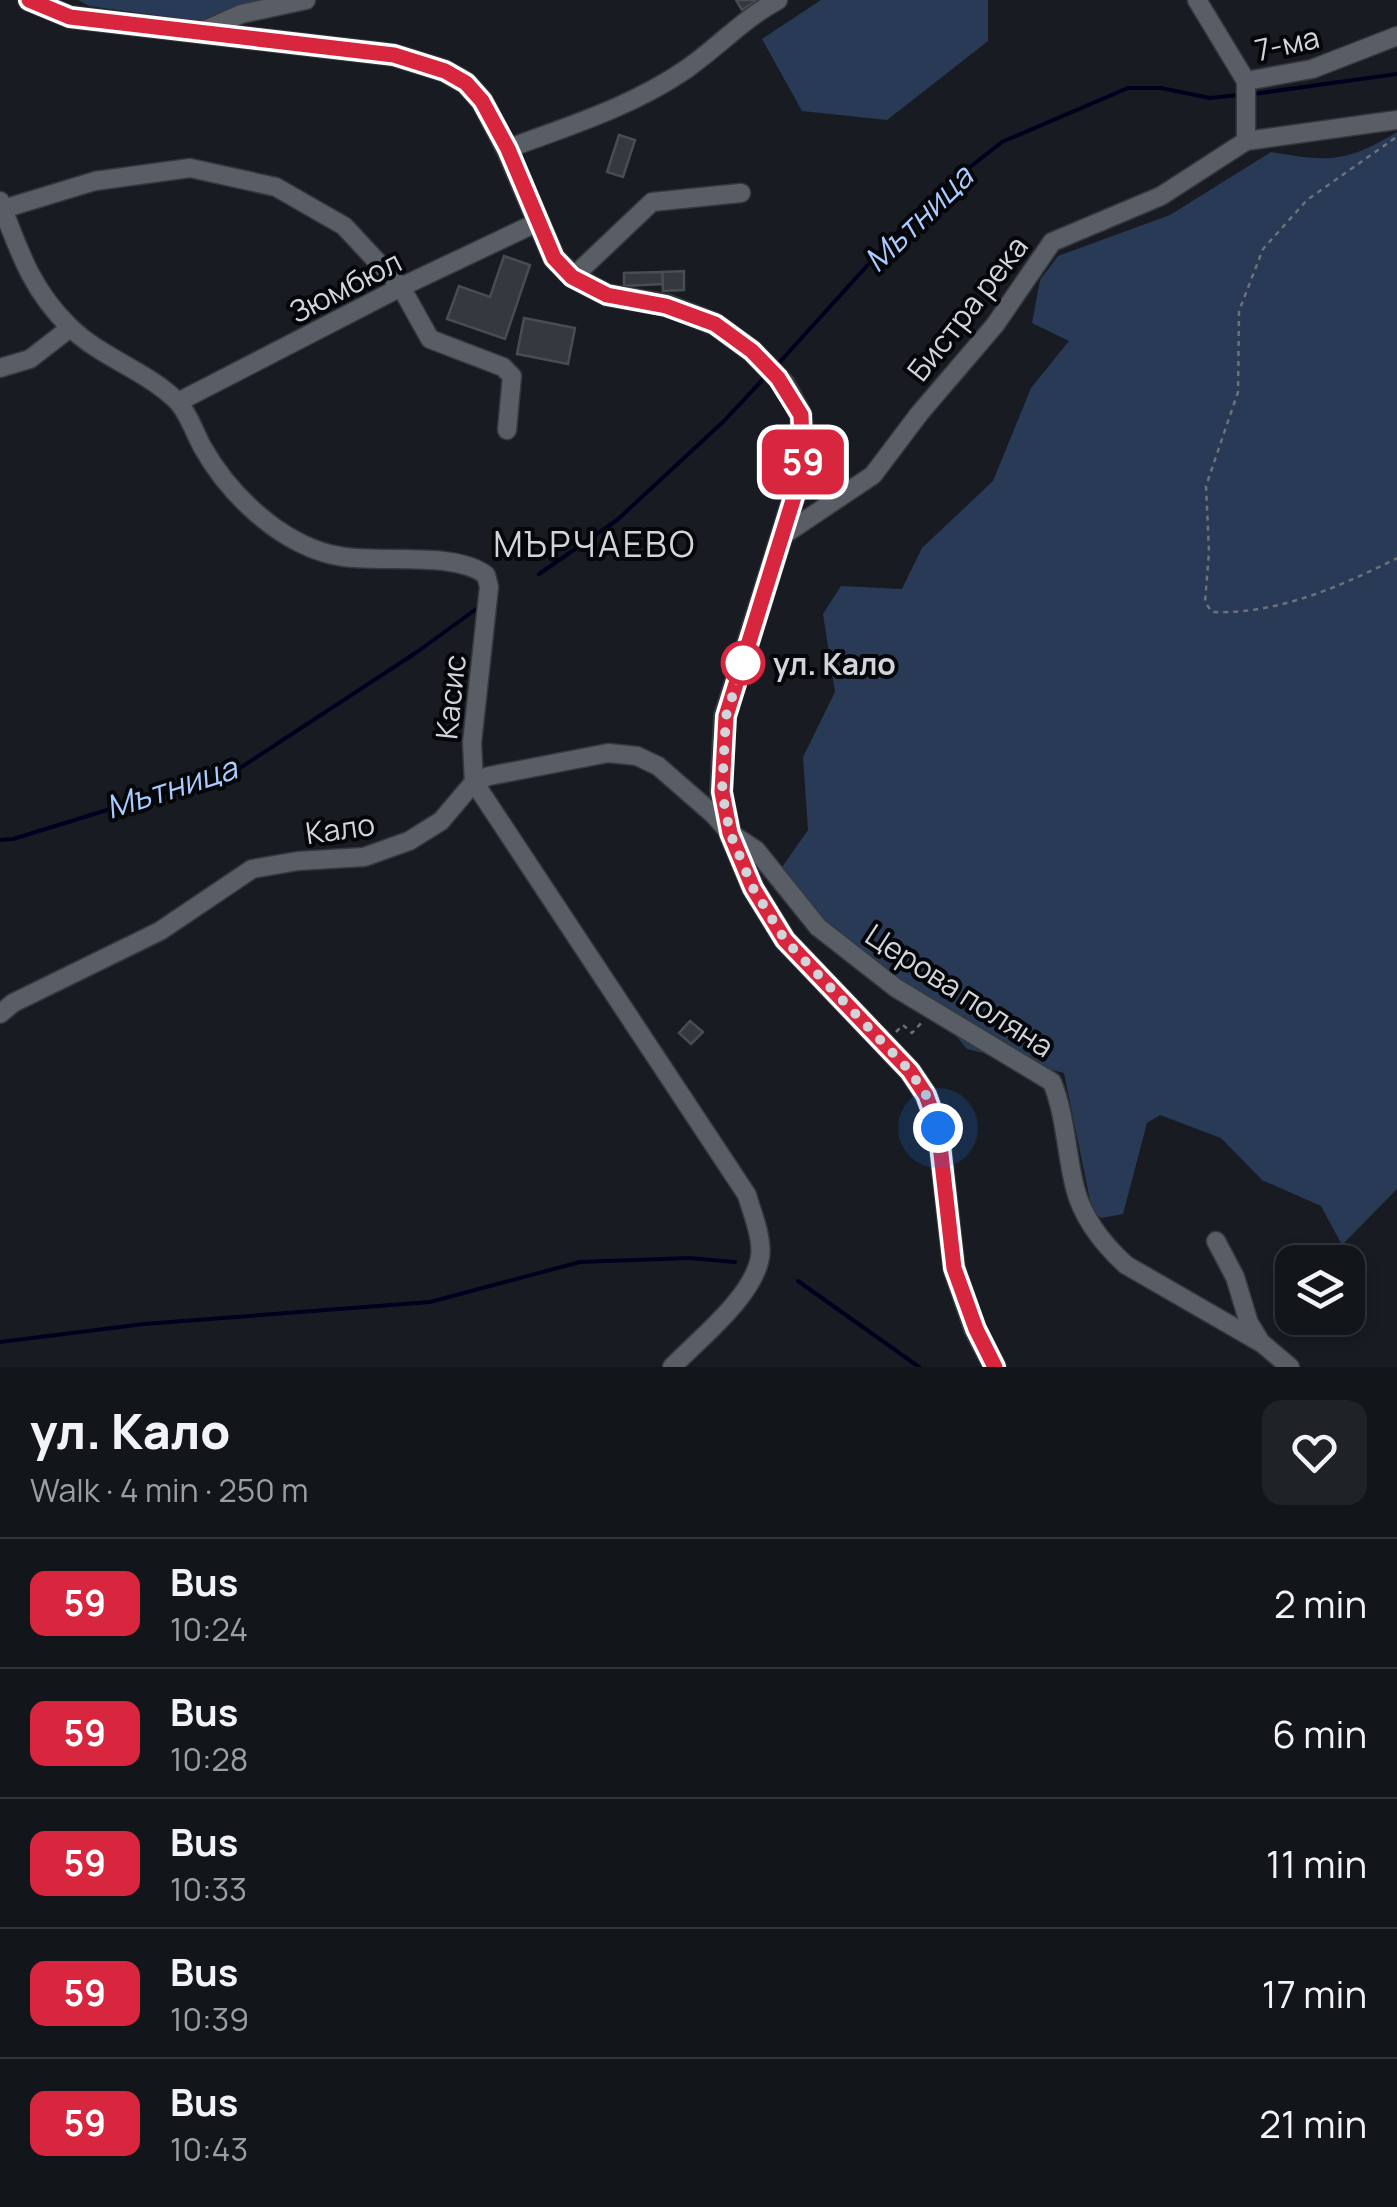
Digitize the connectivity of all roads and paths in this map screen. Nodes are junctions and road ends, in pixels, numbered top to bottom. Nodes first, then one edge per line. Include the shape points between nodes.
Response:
1 (30, 0) edge
2 (306, 0) edge
3 (778, 0) edge
4 (1197, 0) edge
5 (202, 32) junction
6 (1396, 36) edge
7 (1246, 81) junction
8 (1397, 120) edge
9 (1397, 137) edge
10 (1246, 141) junction
11 (508, 149) junction
12 (741, 193) dead end
13 (2, 205) edge
14 (538, 222) junction
15 (572, 277) junction
16 (401, 287) junction
17 (70, 328) junction
18 (0, 368) edge
19 (178, 402) junction
20 (508, 430) dead end
21 (784, 534) junction
22 (1397, 558) edge
23 (474, 782) junction
24 (730, 833) junction
25 (932, 1011) junction
26 (0, 1014) edge
27 (885, 1045) junction
28 (1216, 1241) dead end
29 (1262, 1344) junction
30 (672, 1367) edge
31 (996, 1367) edge
32 (1290, 1367) edge

1 - 5 street via 70,17
2 - 5 street via 240,14
3 - 11 street via 686,70 624,106
4 - 7 street, 7-ма
5 - 11 street via 394,55 445,71 482,101
6 - 7 street, 7-ма via 1312,69
7 - 10 street, 7-ма
8 - 10 street, Бистра река
9 - 22 path via 1307,200 1264,249 1239,311 1238,392 1206,486 1205,602 1212,612 1266,606 1343,586
10 - 21 street, Бистра река via 1161,196 1052,242 995,325 873,475
11 - 14 street
12 - 15 street via 652,202
13 - 16 street via 94,181 190,168 276,186 344,226
13 - 17 street, Касис via 30,275
14 - 15 street via 554,258
14 - 16 street, Зюмбюл
15 - 21 street via 607,295 715,324 771,371 801,415 803,468
16 - 19 street, Зюмбюл
16 - 20 street via 430,339 512,376
17 - 18 street via 30,359
17 - 19 street, Касис
19 - 23 street, Касис via 205,452 246,504 292,540 330,555 462,562 486,575
21 - 24 street via 726,716 722,792
23 - 24 street via 608,753 637,756 658,766
23 - 26 street, Кало via 441,821 409,841 364,856 252,869 160,931
23 - 30 street, Касис via 747,1195 761,1253 754,1276
24 - 25 street, Церова поляна via 756,850 818,926
24 - 27 street via 785,940
25 - 27 path via 912,1033 902,1025
25 - 29 street, Церова поляна via 1052,1082 1076,1192 1108,1249 1126,1266
27 - 31 street via 918,1083 938,1128 954,1268
28 - 29 street
29 - 32 street, Церова поляна

